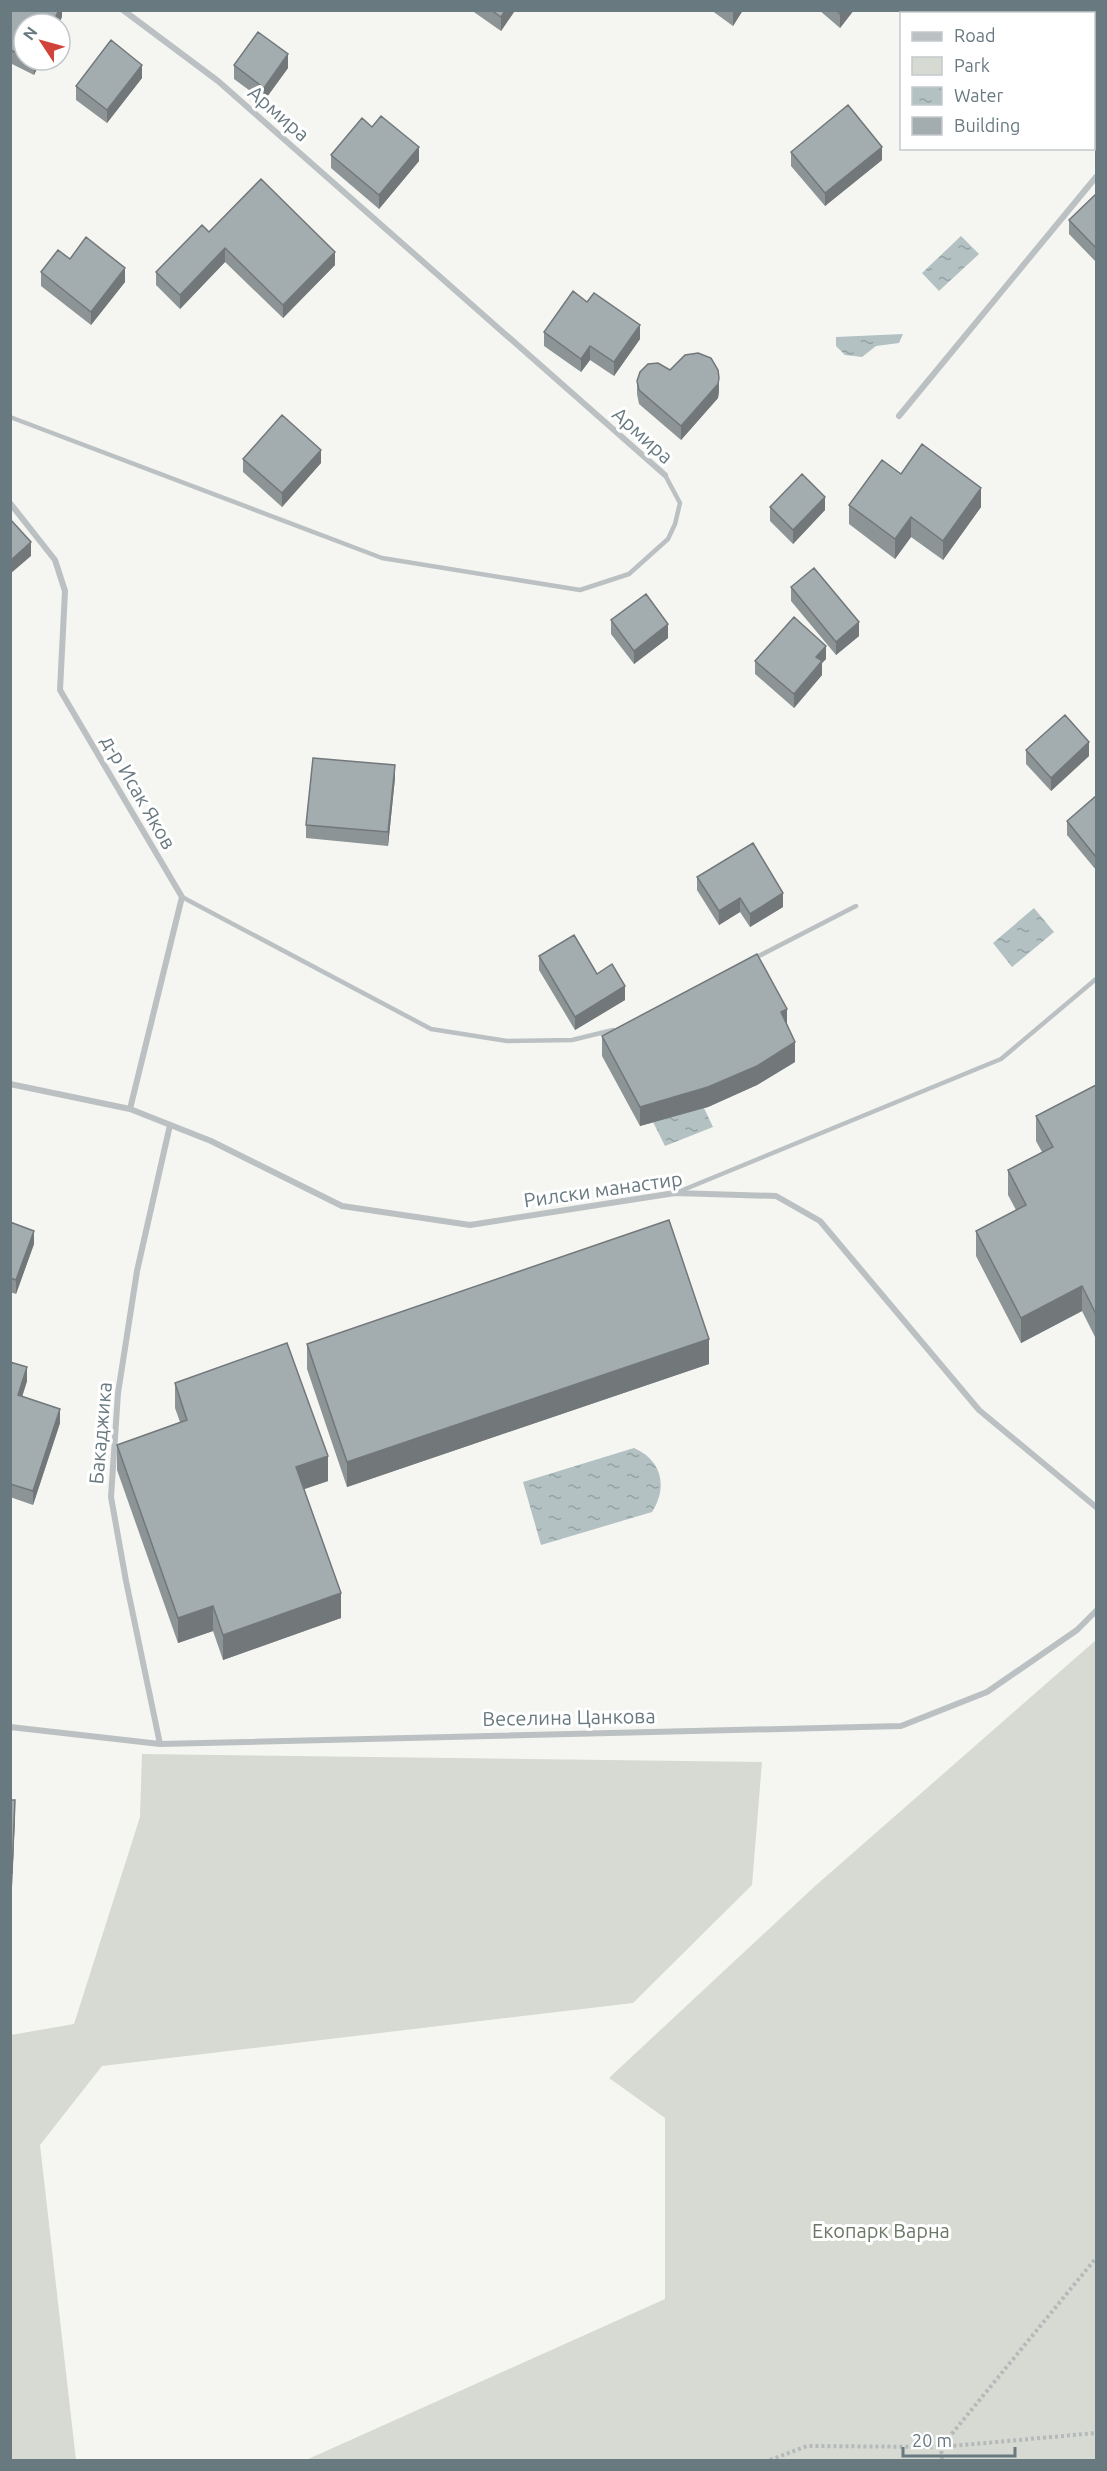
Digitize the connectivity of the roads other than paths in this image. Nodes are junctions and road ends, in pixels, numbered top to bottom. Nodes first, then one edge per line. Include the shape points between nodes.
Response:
1 (123, 10) edge
2 (1096, 177) edge
3 (10, 417) edge
4 (899, 417) dead end
5 (664, 475) joint
6 (10, 503) edge
7 (182, 897) junction
8 (856, 906) dead end
9 (754, 959) edge
10 (1096, 978) edge
11 (620, 1027) edge
12 (10, 1084) edge
13 (130, 1109) junction
14 (170, 1125) junction
15 (675, 1193) junction
16 (1096, 1507) edge
17 (1096, 1611) edge
18 (10, 1727) edge
19 (160, 1744) junction

1 - 5 street, Армира via 218,81
2 - 4 street
3 - 5 lane, Армира via 382,558 580,590 629,574 668,539 680,503
6 - 7 street, д-р Исак Яков via 55,560 65,591 60,690
7 - 11 lane via 432,1029 507,1041 572,1040
7 - 13 street
8 - 9 lane
10 - 15 lane via 1001,1059
12 - 13 street, Рилски манастир
13 - 14 street, Рилски манастир
14 - 15 street, Рилски манастир via 342,1206 470,1225
14 - 19 street, Бакаджика via 137,1271 118,1393 111,1497
15 - 16 street, Рилски манастир via 776,1196 819,1221 979,1410
17 - 19 street, Веселина Цанкова via 1077,1630 987,1692 901,1726
18 - 19 street, Веселина Цанкова

